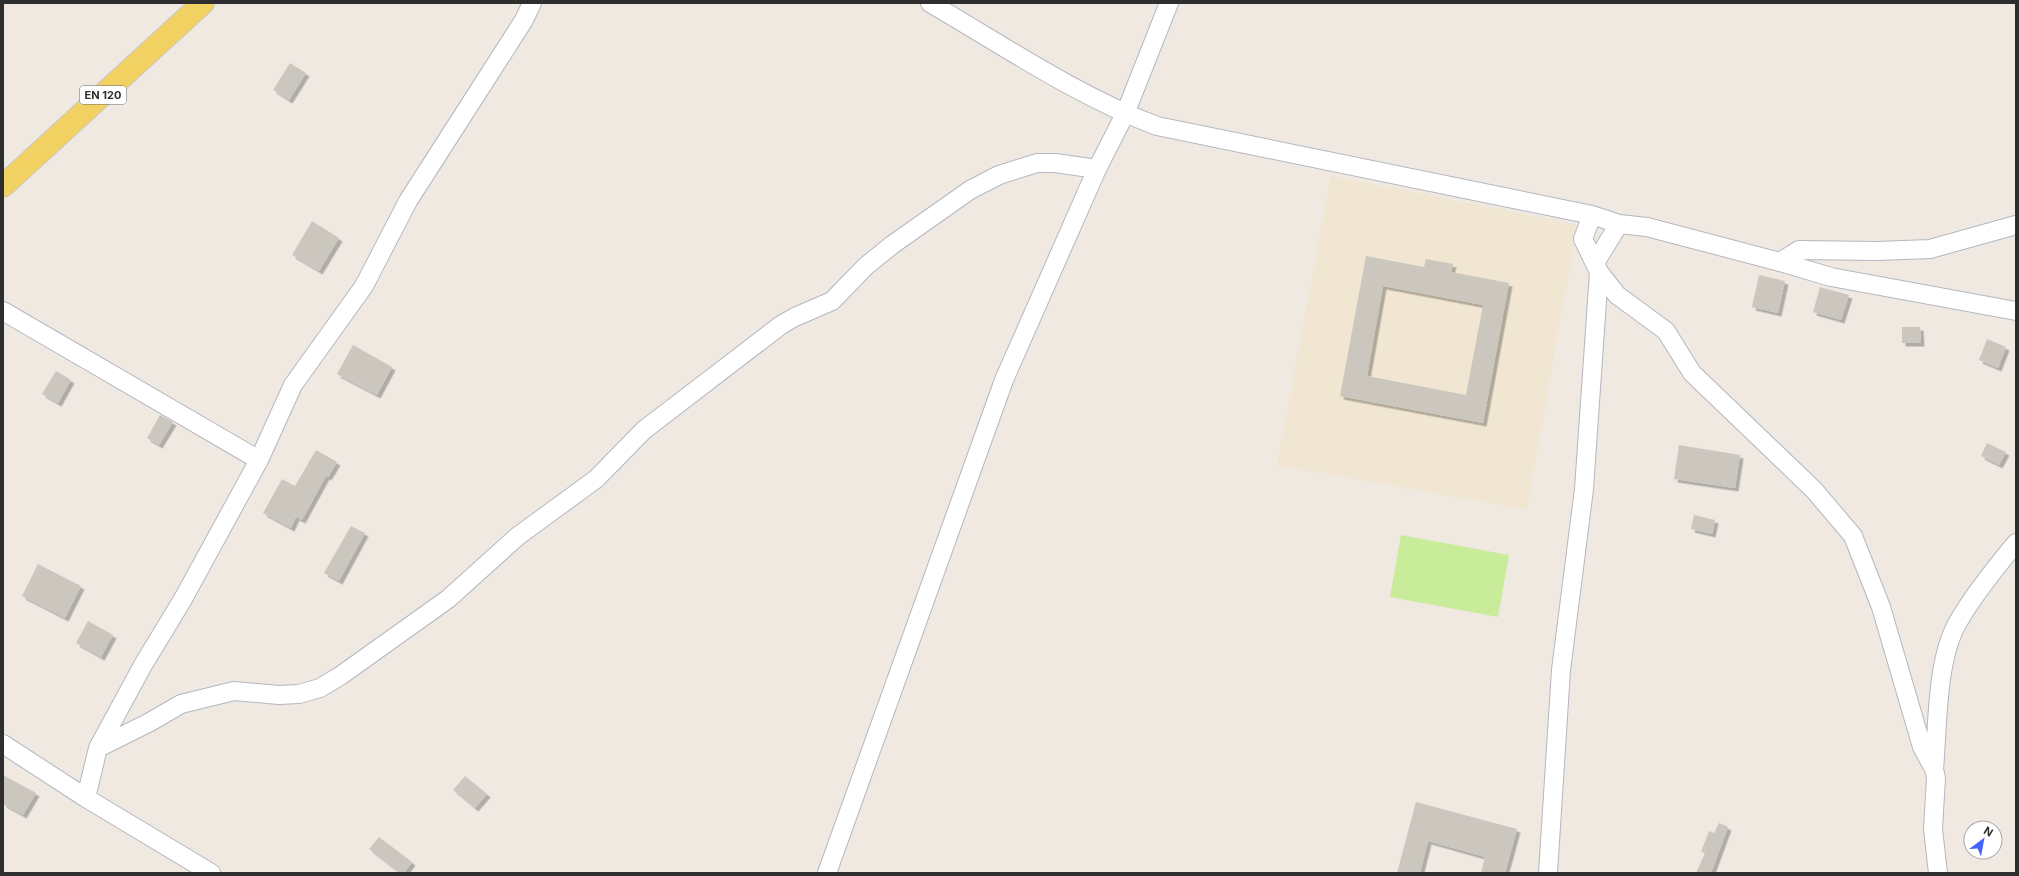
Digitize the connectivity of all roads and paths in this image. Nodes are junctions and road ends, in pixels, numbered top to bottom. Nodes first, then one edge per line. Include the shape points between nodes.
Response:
1 (203, 3) edge
2 (532, 3) edge
3 (930, 3) edge
4 (1169, 3) edge
5 (1125, 114) junction
6 (1097, 169) junction
7 (3, 186) edge
8 (1592, 215) junction
9 (1619, 224) junction
10 (2016, 225) edge
11 (1780, 262) junction
12 (1597, 267) junction
13 (3, 311) edge
14 (2016, 311) edge
15 (259, 460) junction
16 (2016, 543) edge
17 (3, 744) edge
18 (98, 748) junction
19 (1934, 769) junction
20 (86, 798) junction
21 (211, 873) edge
22 (827, 873) edge
23 (1548, 873) edge
24 (1938, 873) edge

1 - 7 main road, EN 120
2 - 15 street via 524,20 408,201 364,286 293,385
3 - 5 street via 1094,100
4 - 5 street
5 - 6 street
5 - 8 street via 1157,126
6 - 18 street via 1036,163 999,175 970,190 892,245 866,266 832,301 781,326 644,430 596,479 518,536 448,599 320,688 299,694 279,695 234,691 181,704
6 - 22 street via 1004,380
8 - 9 street
8 - 12 street via 1583,239
9 - 11 street via 1647,227
9 - 12 street
10 - 11 street via 1930,248 1877,251 1799,250
11 - 14 street via 1832,277
12 - 19 street via 1617,295 1666,330 1692,373 1814,490 1853,536 1881,607 1922,747
12 - 23 street via 1584,489 1561,670
13 - 15 street
15 - 18 street
16 - 19 street via 1957,623 1947,650 1941,680
17 - 20 street
18 - 20 street
19 - 24 street via 1936,778 1933,829
20 - 21 street

